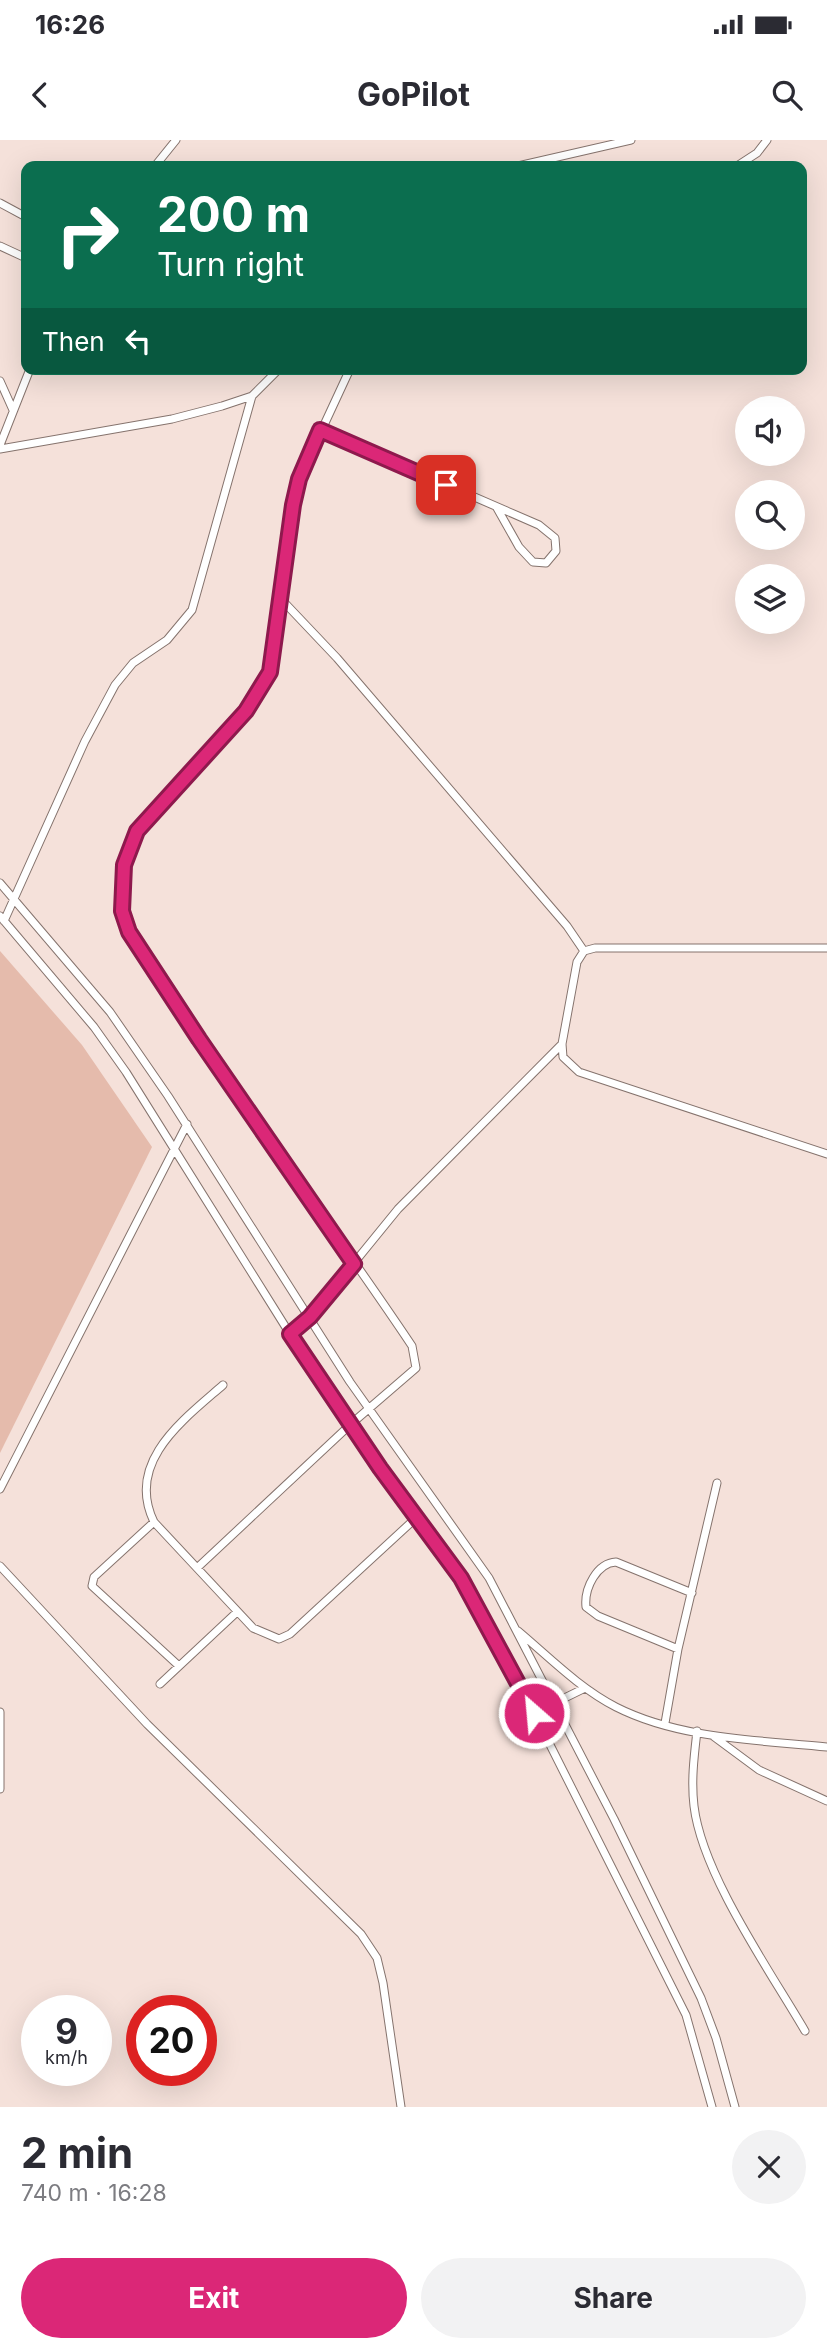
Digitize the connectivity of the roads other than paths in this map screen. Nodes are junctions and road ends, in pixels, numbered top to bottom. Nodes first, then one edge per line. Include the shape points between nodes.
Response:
1 (176, 140) edge
2 (631, 140) edge
3 (767, 140) edge
4 (159, 161) edge
5 (540, 161) edge
6 (745, 161) edge
7 (0, 203) edge
8 (21, 214) edge
9 (0, 246) edge
10 (21, 256) edge
11 (28, 375) edge
12 (273, 375) edge
13 (347, 375) edge
14 (0, 381) edge
15 (251, 396) junction
16 (13, 410) junction
17 (320, 430) junction
18 (0, 447) edge
19 (497, 508) junction
20 (282, 600) junction
21 (0, 883) edge
22 (15, 899) junction
23 (2, 918) edge
24 (827, 948) edge
25 (584, 951) junction
26 (562, 1044) junction
27 (187, 1125) junction
28 (174, 1147) junction
29 (827, 1154) edge
30 (354, 1264) junction
31 (310, 1317) junction
32 (290, 1334) junction
33 (223, 1385) dead end
34 (369, 1409) junction
35 (351, 1424) junction
36 (717, 1483) dead end
37 (0, 1487) edge
38 (417, 1517) junction
39 (154, 1522) junction
40 (0, 1566) edge
41 (197, 1568) junction
42 (692, 1593) junction
43 (237, 1612) junction
44 (514, 1628) junction
45 (678, 1649) junction
46 (179, 1666) junction
47 (160, 1684) dead end
48 (585, 1688) junction
49 (554, 1703) junction
50 (0, 1712) edge
51 (534, 1713) junction
52 (664, 1723) junction
53 (696, 1731) junction
54 (712, 1735) junction
55 (827, 1747) edge
56 (0, 1789) edge
57 (827, 1801) edge
58 (806, 2031) dead end
59 (401, 2107) edge
60 (712, 2107) edge
61 (735, 2107) edge

1 - 4 lane
2 - 5 lane
3 - 6 lane
7 - 8 lane
9 - 10 lane
11 - 16 lane
12 - 15 lane
13 - 17 lane
14 - 16 lane
15 - 18 lane via 172,419
15 - 22 lane via 192,610 167,640 133,663 115,685
16 - 18 lane
17 - 19 lane
17 - 20 lane via 299,479
19 - 19 lane via 539,525 555,538 556,551 546,563 533,562 519,547
20 - 25 lane via 337,658
20 - 30 lane via 270,672 259,694 137,831 126,851 122,911 129,932 199,1039
21 - 22 lane
22 - 23 lane
22 - 27 lane via 104,1004
23 - 28 lane via 94,1027
24 - 25 lane
25 - 26 lane via 577,962
26 - 29 lane via 563,1057 579,1072
26 - 30 lane via 398,1209
27 - 28 lane
27 - 31 lane
28 - 32 lane
28 - 37 lane
30 - 31 lane
30 - 34 lane via 417,1359 411,1375
31 - 32 lane
31 - 34 lane
32 - 35 lane
33 - 39 lane via 163,1440 155,1455 146,1486
34 - 35 lane
34 - 44 lane via 489,1578
35 - 38 lane
35 - 41 lane
36 - 42 lane
38 - 43 lane via 290,1634 268,1637
38 - 51 lane via 467,1587
39 - 41 lane
39 - 46 lane via 94,1577 92,1586
40 - 59 lane via 147,1724 361,1934 377,1958 383,1983
41 - 43 lane
42 - 45 lane
42 - 45 lane via 616,1562 598,1569 586,1595 586,1607 598,1616
43 - 46 lane
44 - 48 lane
44 - 49 lane
45 - 52 lane
46 - 47 lane
48 - 49 lane
48 - 52 lane via 617,1707
49 - 51 lane
49 - 61 lane via 701,1998
50 - 56 lane
51 - 60 lane via 686,2015
52 - 53 lane
53 - 54 lane
53 - 58 lane via 692,1777 703,1845 720,1885
54 - 55 lane
54 - 57 lane via 759,1770

